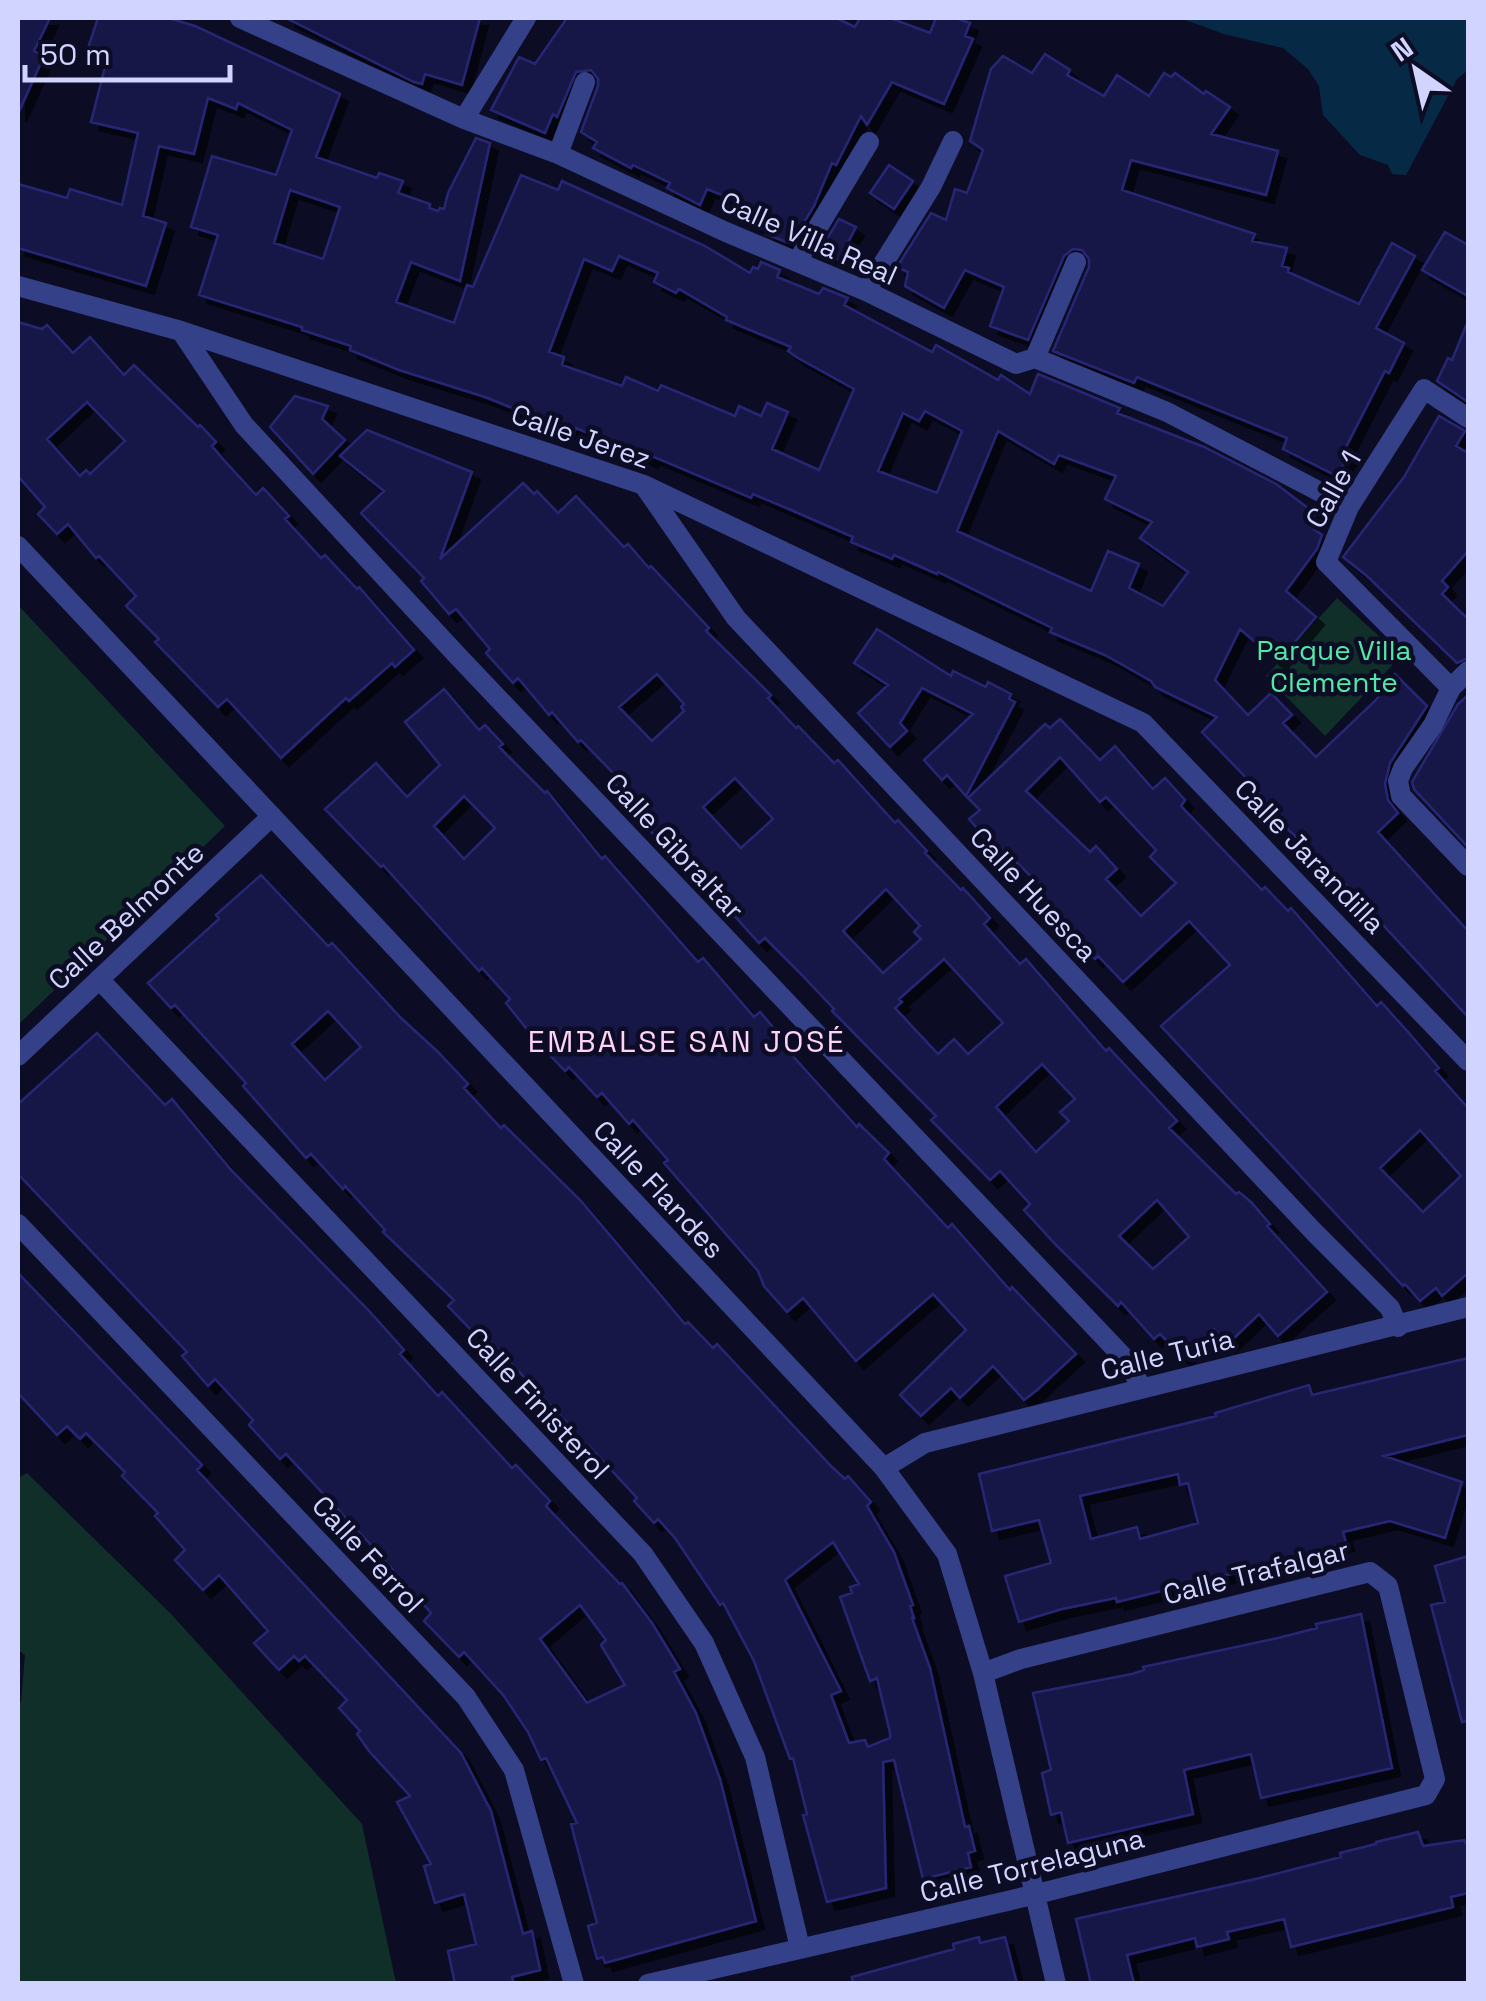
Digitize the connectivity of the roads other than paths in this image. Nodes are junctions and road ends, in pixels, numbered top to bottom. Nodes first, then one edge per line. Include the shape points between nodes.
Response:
1 (240, 18) edge
2 (526, 18) edge
3 (585, 82) dead end
4 (464, 119) junction
5 (954, 141) dead end
6 (869, 142) dead end
7 (558, 154) junction
8 (797, 262) junction
9 (1076, 262) dead end
10 (18, 286) edge
11 (866, 291) junction
12 (181, 331) junction
13 (1035, 358) junction
14 (1468, 418) edge
15 (644, 485) junction
16 (1349, 507) junction
17 (18, 546) edge
18 (1468, 671) edge
19 (1451, 688) junction
20 (1101, 704) joint
21 (272, 816) junction
22 (1468, 866) edge
23 (99, 979) junction
24 (18, 1056) edge
25 (1468, 1061) edge
26 (18, 1224) edge
27 (1468, 1307) edge
28 (1398, 1327) junction
29 (1140, 1388) junction
30 (884, 1468) junction
31 (983, 1674) junction
32 (1426, 1795) joint
33 (1036, 1894) junction
34 (800, 1948) junction
35 (574, 1984) edge
36 (648, 1984) edge
37 (1056, 1984) edge

1 - 4 street, Calle Villa Real
2 - 4 street
3 - 7 street
4 - 7 street, Calle Villa Real
5 - 11 street
6 - 8 street
7 - 8 street, Calle Villa Real
8 - 11 street, Calle Villa Real
9 - 13 street
10 - 12 street, Calle Jerez
11 - 13 street, Calle Villa Real via 1016,364
12 - 15 street, Calle Jerez
12 - 29 street, Calle Gibraltar via 244,425 1130,1364
13 - 16 street, Calle Villa Real via 1167,412
14 - 16 street, Calle 1 via 1424,389
15 - 20 street, Calle Jerez
15 - 28 street, Calle Huesca via 736,618 1390,1308
16 - 19 street, Calle 1 via 1326,562
17 - 21 street, Calle Flandes
18 - 19 street
19 - 22 street via 1398,782 1402,796
20 - 25 street, Calle Jarandilla via 1143,723
21 - 23 street, Calle Belmonte
21 - 30 street, Calle Flandes
23 - 24 street, Calle Belmonte
23 - 34 street, Calle Finisterol via 643,1554 704,1643 755,1757
26 - 35 street, Calle Ferrol via 466,1697 514,1770
27 - 28 street, Calle Turia
28 - 29 street, Calle Turia
29 - 30 street, Calle Turia via 926,1443
30 - 31 street, Calle Flandes via 947,1554
31 - 32 street, Calle Trafalgar via 1370,1572 1388,1586 1413,1680 1435,1779
31 - 33 street, Calle Flandes
32 - 33 street, Calle Torrelaguna
33 - 34 street, Calle Torrelaguna
33 - 37 street, Calle Flandes
34 - 36 street, Calle Torrelaguna

